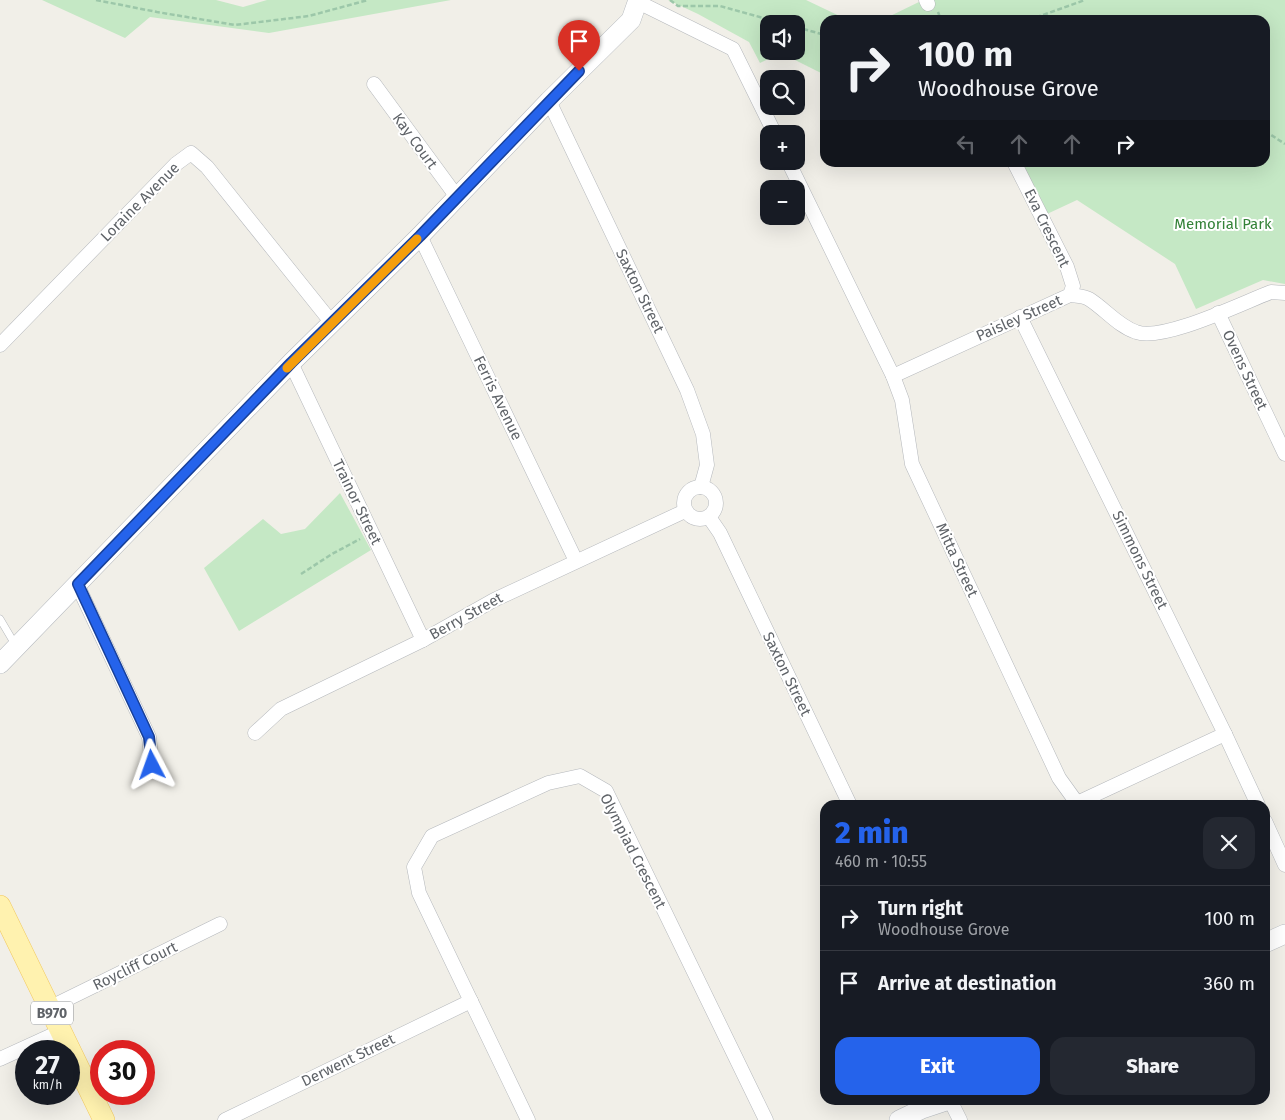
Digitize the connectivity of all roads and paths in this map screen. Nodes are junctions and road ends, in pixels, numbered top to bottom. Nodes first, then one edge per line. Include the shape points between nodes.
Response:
1 (96, 0) edge
2 (368, 0) edge
3 (670, 0) edge
4 (1085, 0) edge
5 (638, 1) edge
6 (1042, 15) edge
7 (760, 17) edge
8 (805, 29) edge
9 (820, 34) edge
10 (374, 84) dead end
11 (549, 101) junction
12 (771, 125) edge
13 (1270, 134) edge
14 (1285, 144) edge
15 (1017, 167) edge
16 (792, 170) edge
17 (457, 197) junction
18 (420, 236) junction
19 (1285, 293) edge
20 (1070, 295) junction
21 (1218, 313) junction
22 (1020, 317) junction
23 (332, 322) junction
24 (0, 345) edge
25 (291, 363) junction
26 (893, 376) junction
27 (1285, 454) edge
28 (701, 487) junction
29 (685, 511) junction
30 (709, 517) junction
31 (360, 539) dead end
32 (576, 561) junction
33 (301, 574) dead end
34 (78, 584) junction
35 (0, 619) edge
36 (423, 640) junction
37 (17, 647) junction
38 (0, 664) edge
39 (255, 733) dead end
40 (1225, 734) junction
41 (152, 765) dead end
42 (848, 800) edge
43 (1075, 800) edge
44 (1083, 800) edge
45 (1256, 800) edge
46 (1270, 832) edge
47 (1285, 865) edge
48 (0, 906) edge
49 (220, 924) dead end
50 (1285, 934) edge
51 (1270, 941) edge
52 (471, 1001) junction
53 (50, 1008) junction
54 (61, 1031) junction
55 (0, 1059) edge
56 (934, 1105) edge
57 (952, 1105) edge
58 (104, 1120) edge
59 (225, 1120) edge
60 (528, 1120) edge
61 (766, 1120) edge
62 (900, 1120) edge
63 (960, 1120) edge

1 - 2 path via 235,25 309,16
3 - 7 path via 678,6 720,6
4 - 6 path
5 - 11 street via 630,20
5 - 12 street via 733,49
8 - 9 path
10 - 17 street, Kay Court
11 - 17 street
11 - 28 street, Saxton Street via 687,390 704,434 707,465
13 - 14 path
15 - 20 street, Eva Crescent via 1067,267 1073,286
16 - 26 street, Mitta Street
17 - 18 street
18 - 23 street
18 - 32 street, Ferris Avenue
19 - 21 street, Paisley Street via 1271,292
20 - 21 street, Paisley Street via 1087,298 1136,332 1154,334
20 - 22 street, Paisley Street
21 - 27 street, Ovens Street
22 - 26 street, Paisley Street
22 - 40 street, Simmons Street
23 - 24 street, Loraine Avenue via 206,167 191,153 176,164
23 - 25 street
25 - 34 street
25 - 36 street, Trainor Street
26 - 43 street, Mitta Street via 902,400 912,464 1059,778
28 - 29 street via 687,493
28 - 30 street via 715,496 715,511
29 - 30 street via 695,519
29 - 32 street, Berry Street
30 - 42 street, Saxton Street via 720,533
31 - 33 path
32 - 36 street, Berry Street via 494,600
34 - 37 street
34 - 41 street via 149,737
35 - 37 lane
36 - 39 street, Berry Street via 281,709
37 - 38 street
40 - 44 street, Mitta Street
40 - 45 street, Simmons Street
46 - 47 street
48 - 53 main road, B970
49 - 53 street, Roycliff Court
50 - 51 street
52 - 59 street, Derwent Street
52 - 60 street, Olympiad Crescent
52 - 61 street, Olympiad Crescent via 419,893 414,867 432,836 548,782 580,776 606,791
53 - 54 main road, B970
54 - 55 street
54 - 58 main road, B970
56 - 62 street
57 - 63 street

